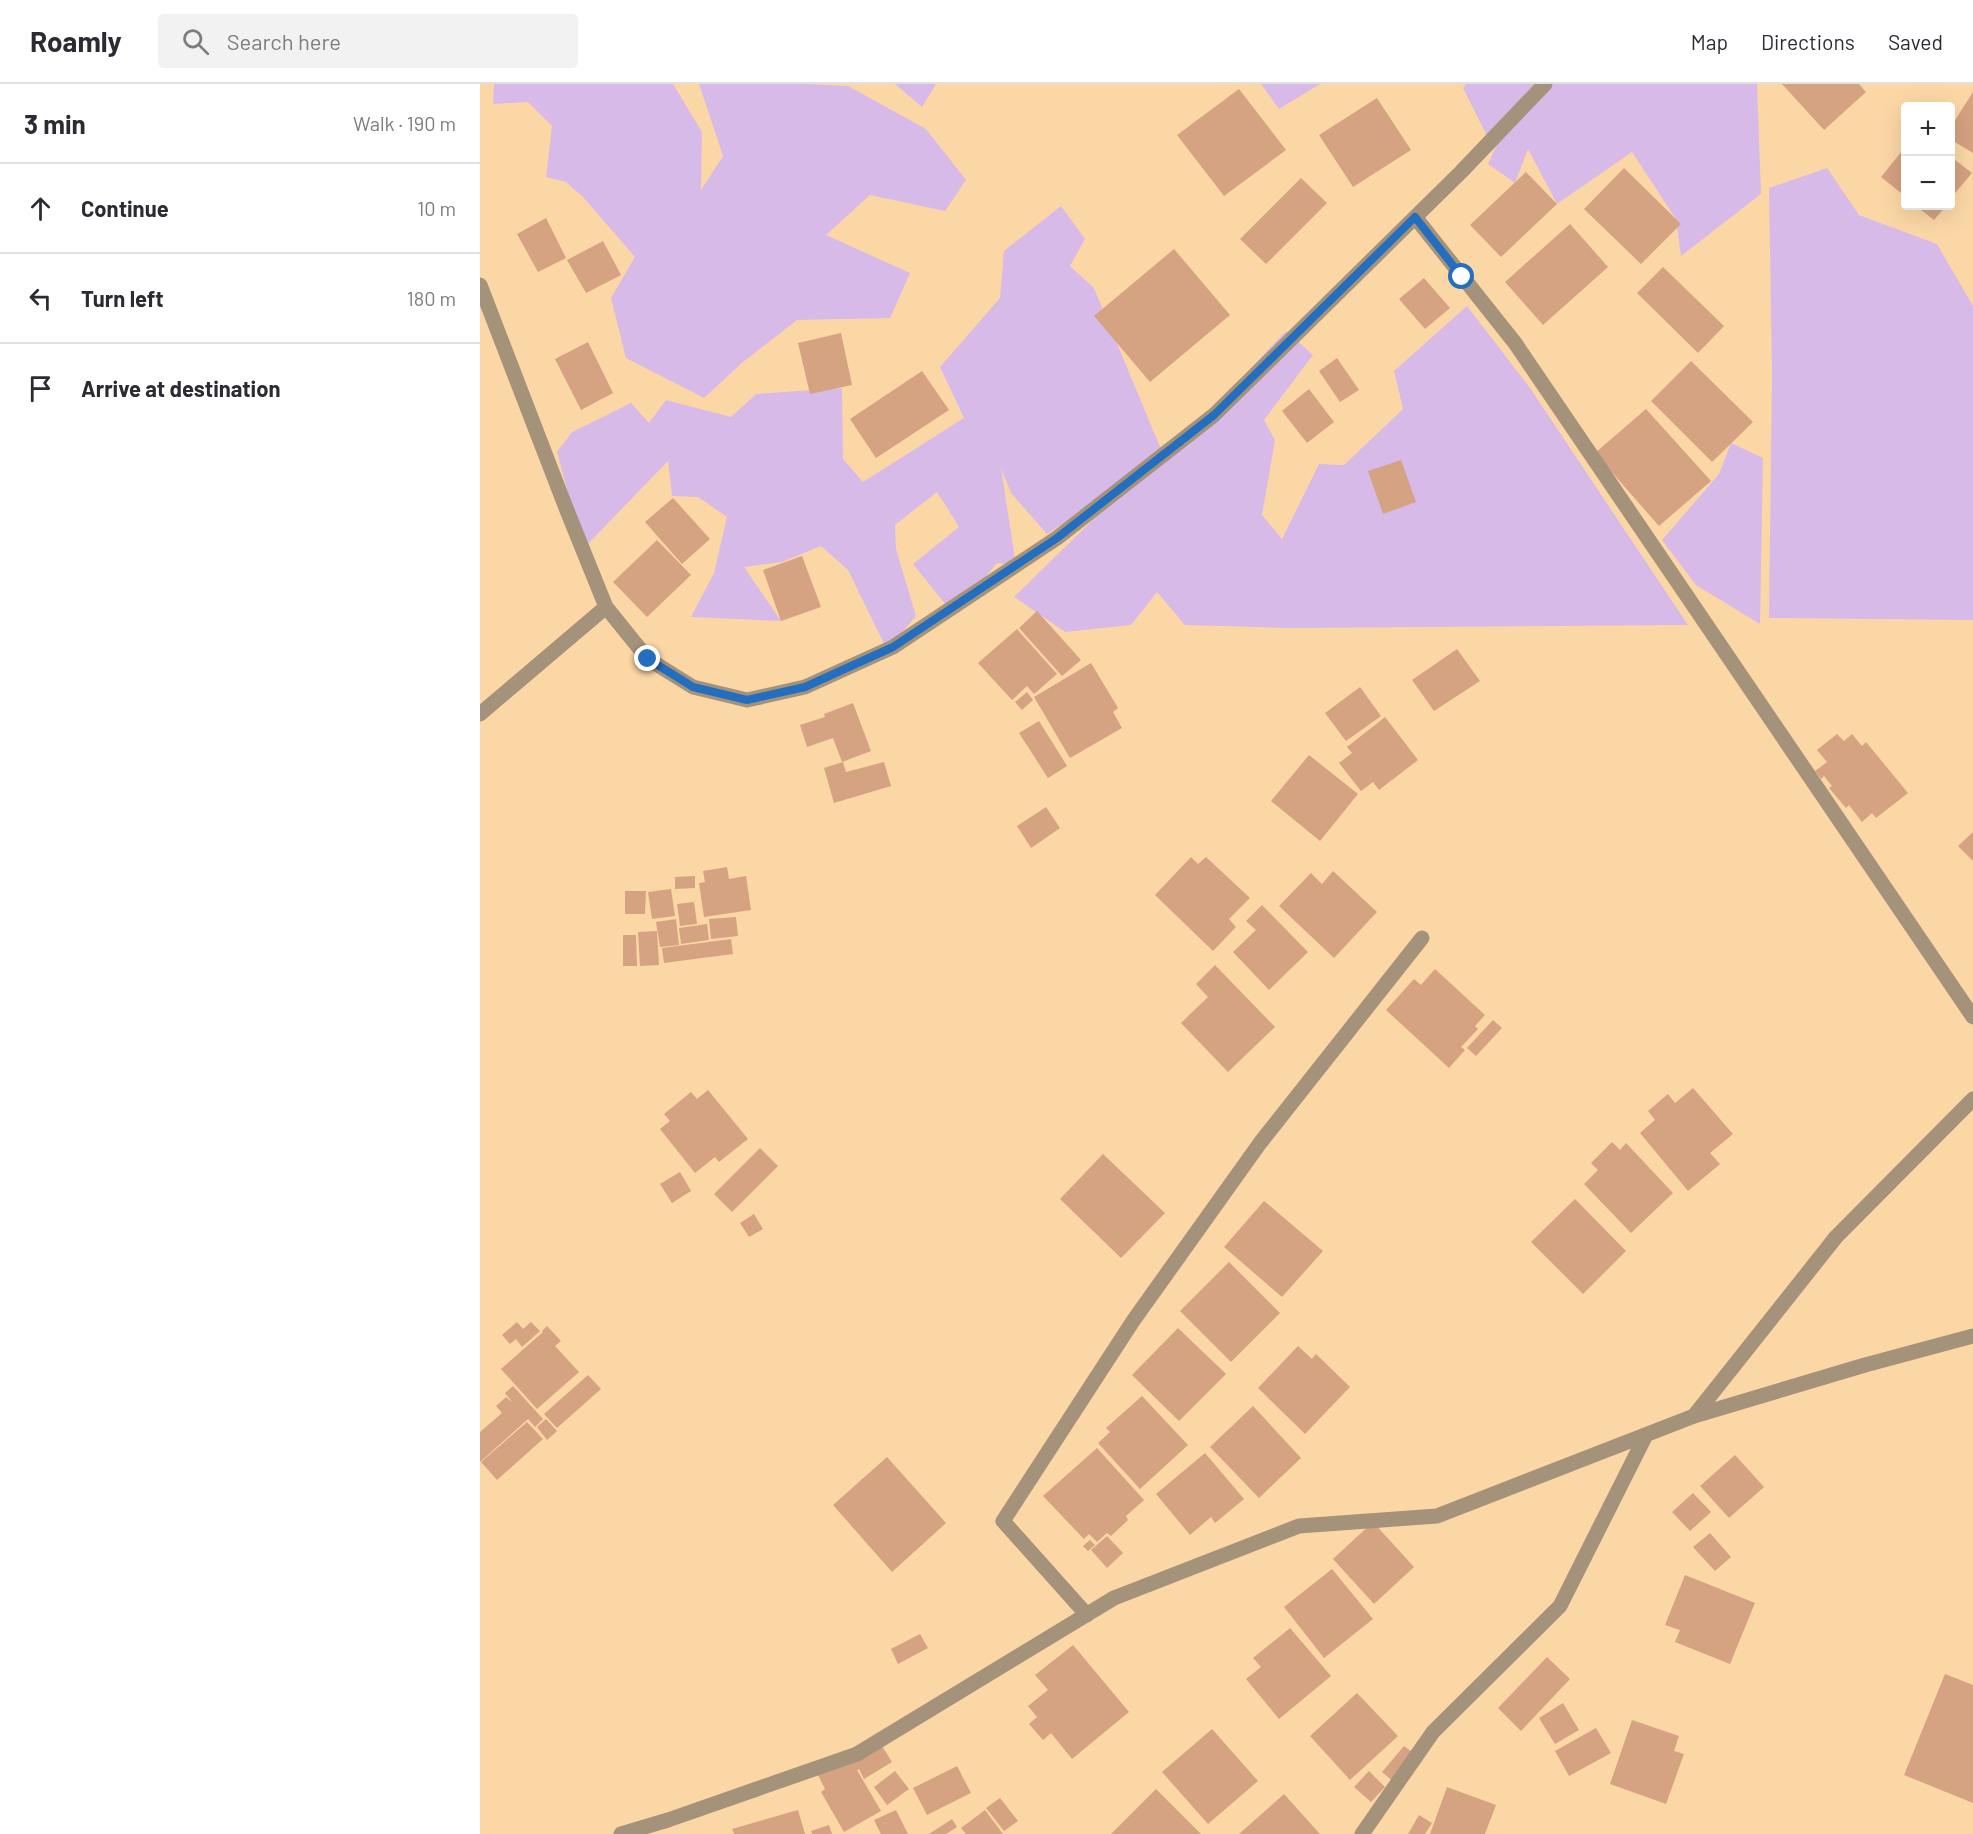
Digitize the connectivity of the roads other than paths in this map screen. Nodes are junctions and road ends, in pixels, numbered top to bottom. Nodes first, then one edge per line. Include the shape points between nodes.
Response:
1 (1545, 84) edge
2 (1415, 217) junction
3 (480, 285) edge
4 (606, 607) junction
5 (480, 714) edge
6 (1422, 938) dead end
7 (1973, 1017) edge
8 (1973, 1099) edge
9 (1973, 1336) edge
10 (1694, 1416) junction
11 (1646, 1435) junction
12 (1087, 1615) junction
13 (621, 1834) edge
14 (1362, 1834) edge

1 - 2 street
2 - 4 street via 1214,415 1057,538 893,647 805,687 747,700 693,687 648,659
2 - 7 street via 1515,343
3 - 4 street
4 - 5 street
6 - 12 street via 1253,1153 1133,1321 1003,1521
8 - 10 street via 1836,1237
9 - 10 street
10 - 11 street
11 - 12 street via 1437,1516 1299,1526 1114,1598
11 - 14 street via 1560,1606 1433,1732
12 - 13 street via 857,1754

